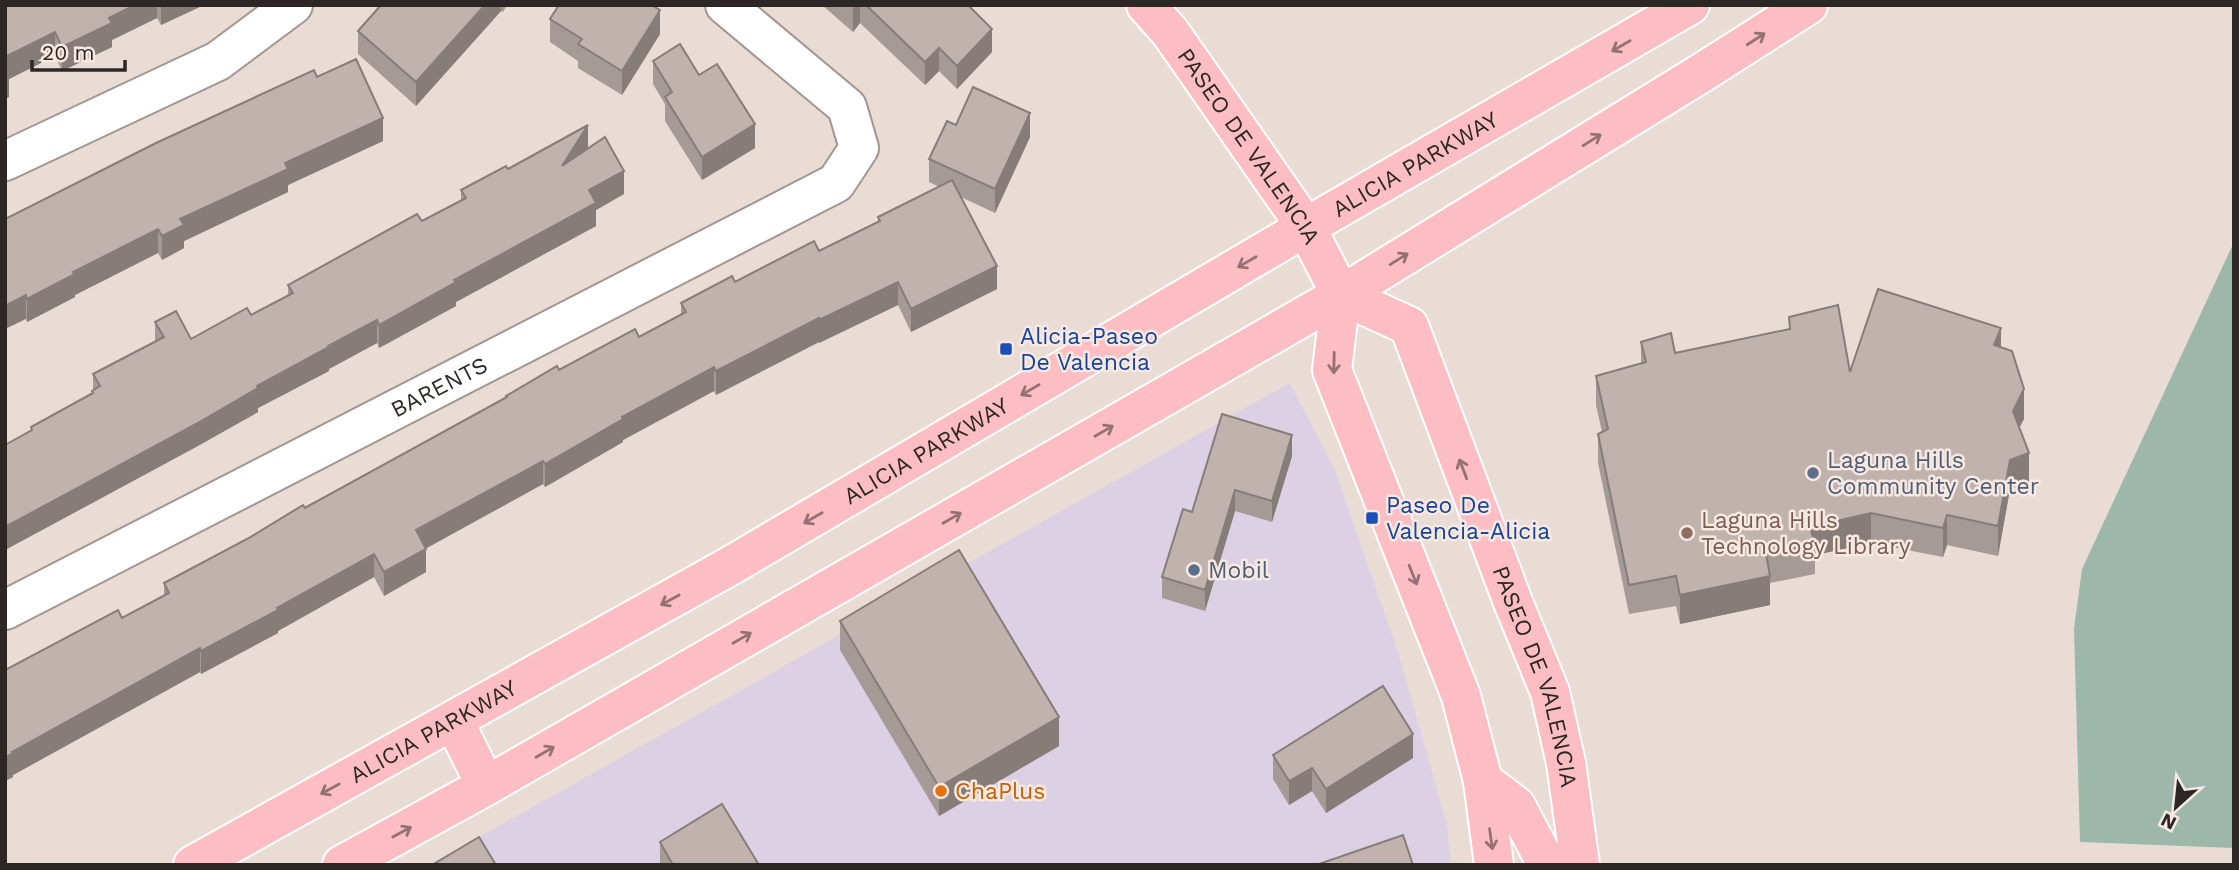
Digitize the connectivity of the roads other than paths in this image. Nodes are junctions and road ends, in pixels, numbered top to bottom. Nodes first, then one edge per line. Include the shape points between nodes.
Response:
1 (293, 5) edge
2 (725, 5) edge
3 (1146, 5) edge
4 (1690, 5) edge
5 (1808, 5) edge
6 (5, 161) edge
7 (1306, 227) junction
8 (1340, 295) junction
9 (5, 610) edge
10 (454, 721) junction
11 (1483, 781) junction
12 (485, 786) junction
13 (193, 865) edge
14 (342, 865) edge
15 (1494, 865) edge
16 (1544, 865) edge
17 (1580, 865) edge

1 - 6 street via 218,61
2 - 9 street, BARENTS via 847,107 859,148 836,183
3 - 7 main road, PASEO DE VALENCIA via 1170,32
4 -> 7 main road, ALICIA PARKWAY
8 -> 5 main road
7 - 8 main road, PASEO DE VALENCIA
7 -> 10 main road, ALICIA PARKWAY via 730,566
8 -> 11 main road via 1332,370 1461,696
12 -> 8 main road
17 -> 8 main road, PASEO DE VALENCIA via 1550,692 1409,326
10 - 12 main road
10 -> 13 main road, ALICIA PARKWAY
11 -> 15 main road
11 - 16 main road via 1516,806
14 -> 12 main road

